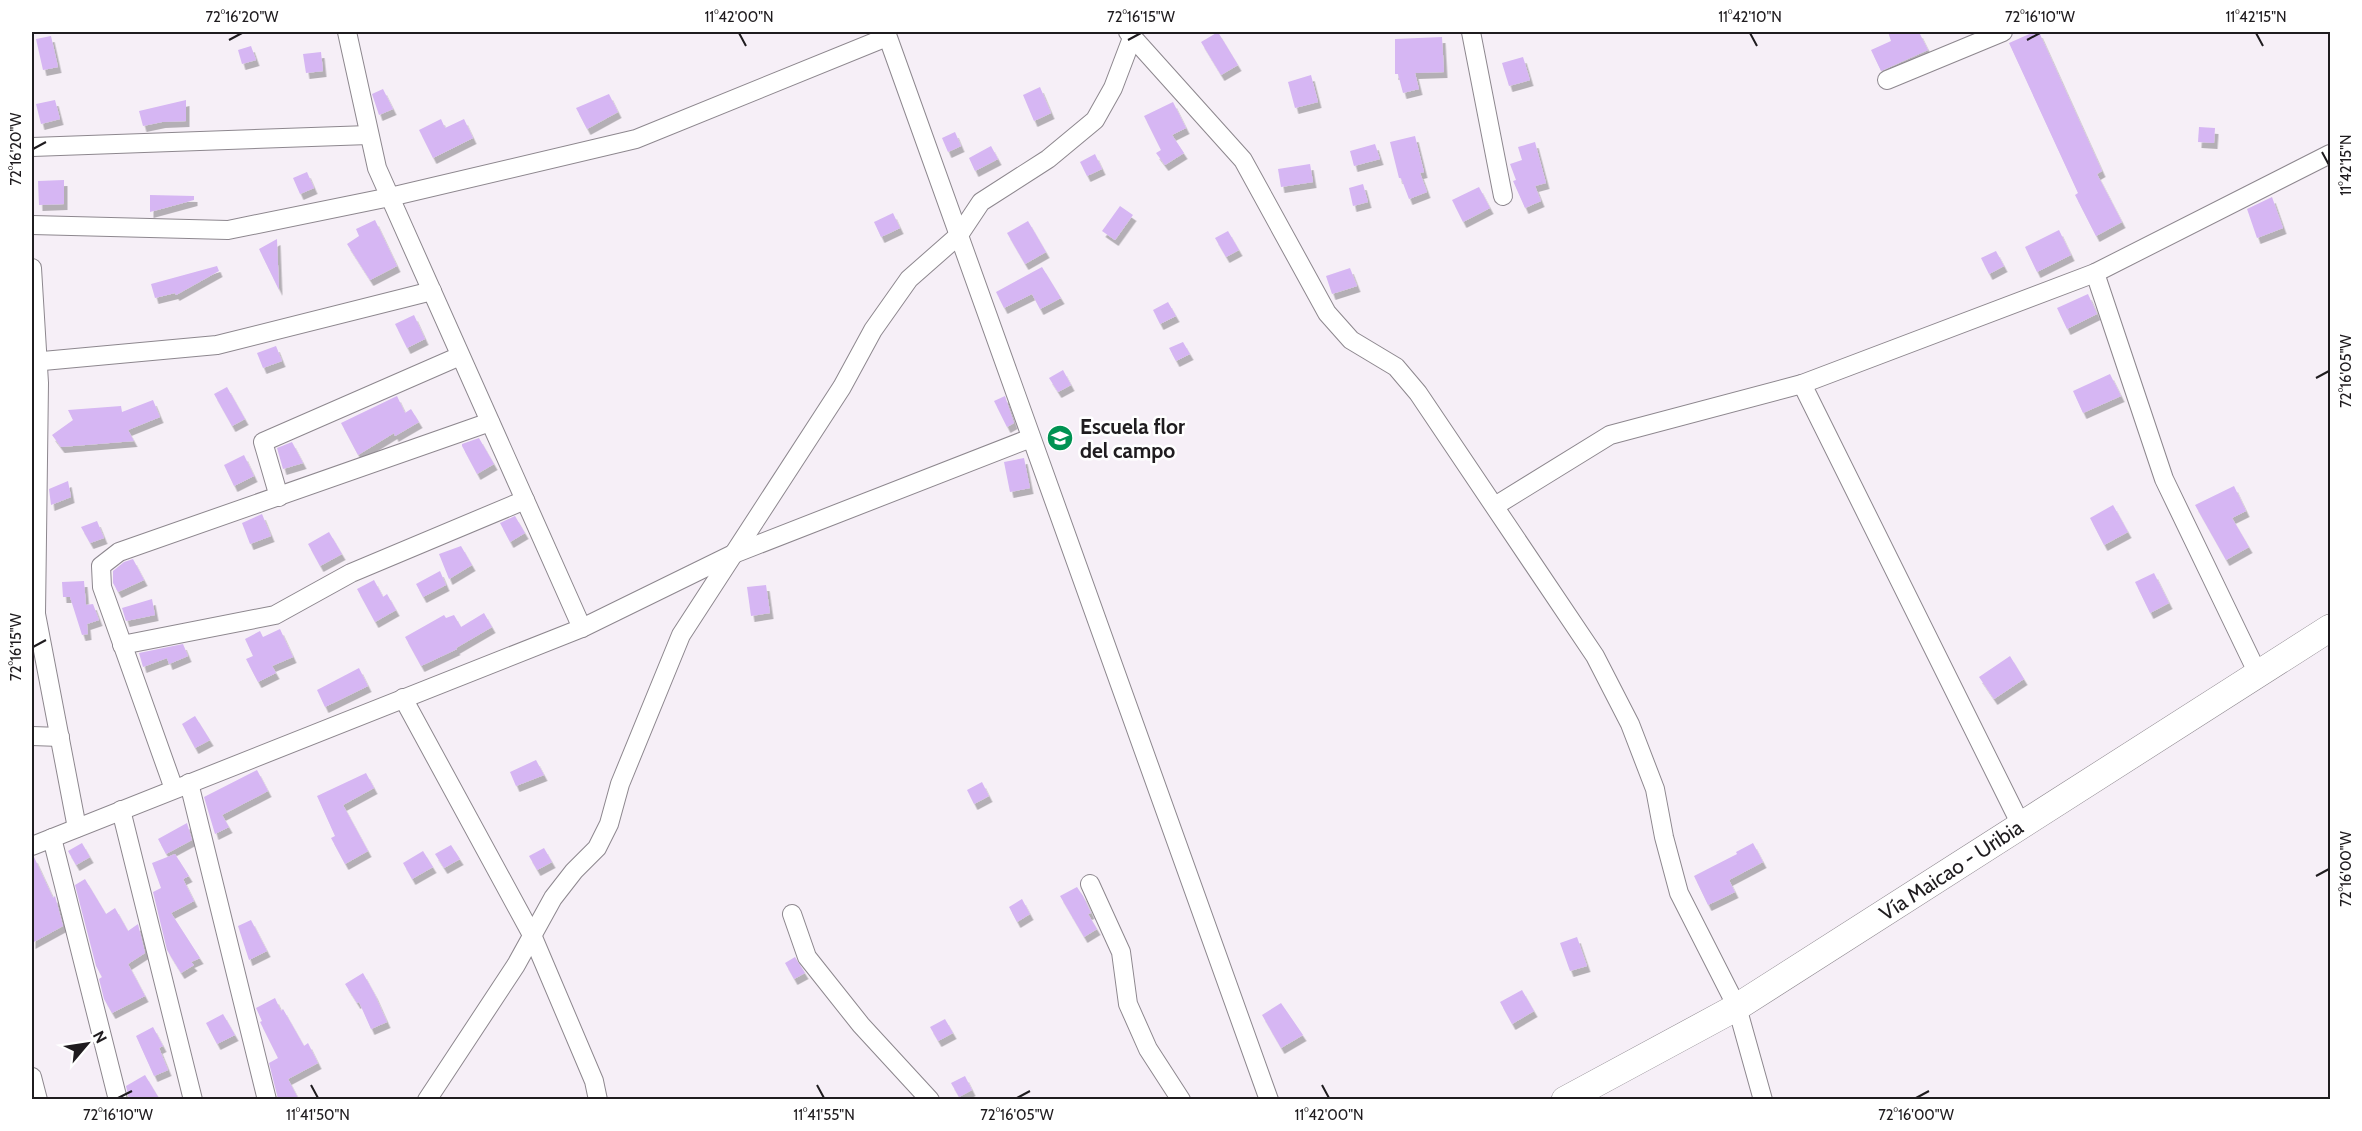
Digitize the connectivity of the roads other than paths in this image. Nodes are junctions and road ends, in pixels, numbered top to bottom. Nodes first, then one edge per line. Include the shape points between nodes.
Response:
1 (347, 32) edge
2 (1471, 32) edge
3 (2002, 32) edge
4 (886, 34) edge
5 (1130, 35) edge
6 (1887, 80) dead end
7 (369, 135) junction
8 (32, 147) edge
9 (2331, 154) edge
10 (1503, 196) dead end
11 (390, 197) junction
12 (32, 225) edge
13 (959, 235) junction
14 (32, 268) edge
15 (2095, 273) junction
16 (432, 291) junction
17 (460, 356) junction
18 (34, 362) edge
19 (1802, 384) junction
20 (490, 422) junction
21 (1031, 438) junction
22 (35, 488) edge
23 (279, 497) junction
24 (525, 500) junction
25 (1495, 506) junction
26 (731, 555) junction
27 (582, 628) junction
28 (2331, 628) edge
29 (122, 645) junction
30 (2258, 674) junction
31 (403, 698) junction
32 (32, 736) edge
33 (60, 737) junction
34 (181, 786) junction
35 (121, 810) junction
36 (2022, 825) junction
37 (77, 828) junction
38 (52, 838) junction
39 (32, 846) edge
40 (1090, 884) dead end
41 (792, 914) dead end
42 (532, 935) junction
43 (1737, 1007) junction
44 (32, 1077) edge
45 (38, 1100) edge
46 (118, 1100) edge
47 (193, 1100) edge
48 (267, 1100) edge
49 (427, 1100) edge
50 (598, 1100) edge
51 (930, 1100) edge
52 (1181, 1100) edge
53 (1269, 1100) edge
54 (1565, 1100) edge
55 (1763, 1100) edge

1 - 7 street
2 - 10 street
3 - 6 street
4 - 11 street via 636,140
4 - 13 street
5 - 13 street via 1113,88 1095,120 1048,159 981,202
5 - 25 street via 1244,160 1327,313 1351,340 1396,367
7 - 8 street
7 - 11 street via 377,168
9 - 15 street
11 - 12 street via 228,230
11 - 16 street
13 - 21 street
13 - 26 street via 909,279
14 - 18 street
15 - 19 street
15 - 30 street via 2164,479
16 - 17 street
16 - 18 street via 217,345
17 - 20 street
17 - 23 street via 263,442
18 - 22 street
19 - 25 street via 1610,435
19 - 36 street
20 - 23 street
20 - 24 street
21 - 26 street
21 - 53 street
22 - 33 street via 36,614
23 - 29 street via 118,552 101,566 102,587
24 - 27 street
24 - 29 street via 351,573 275,615
25 - 43 street via 1595,656 1630,724 1655,789 1679,893
26 - 27 street
26 - 42 street via 681,635 597,848 553,898
27 - 31 street
28 - 30 street, Vía Maicao - Uribia
29 - 34 street
30 - 36 street, Vía Maicao - Uribia
31 - 34 street
31 - 42 street
32 - 33 street
33 - 37 street
34 - 35 street
34 - 48 street
35 - 37 street
35 - 47 street
36 - 43 street, Vía Maicao - Uribia
37 - 38 street
38 - 39 street
38 - 46 street
40 - 52 street via 1121,952 1128,1004 1148,1049
41 - 51 street via 807,957 861,1025
42 - 49 street
42 - 50 street via 594,1081
43 - 54 street, Vía Maicao - Uribia
43 - 55 street
44 - 45 street

